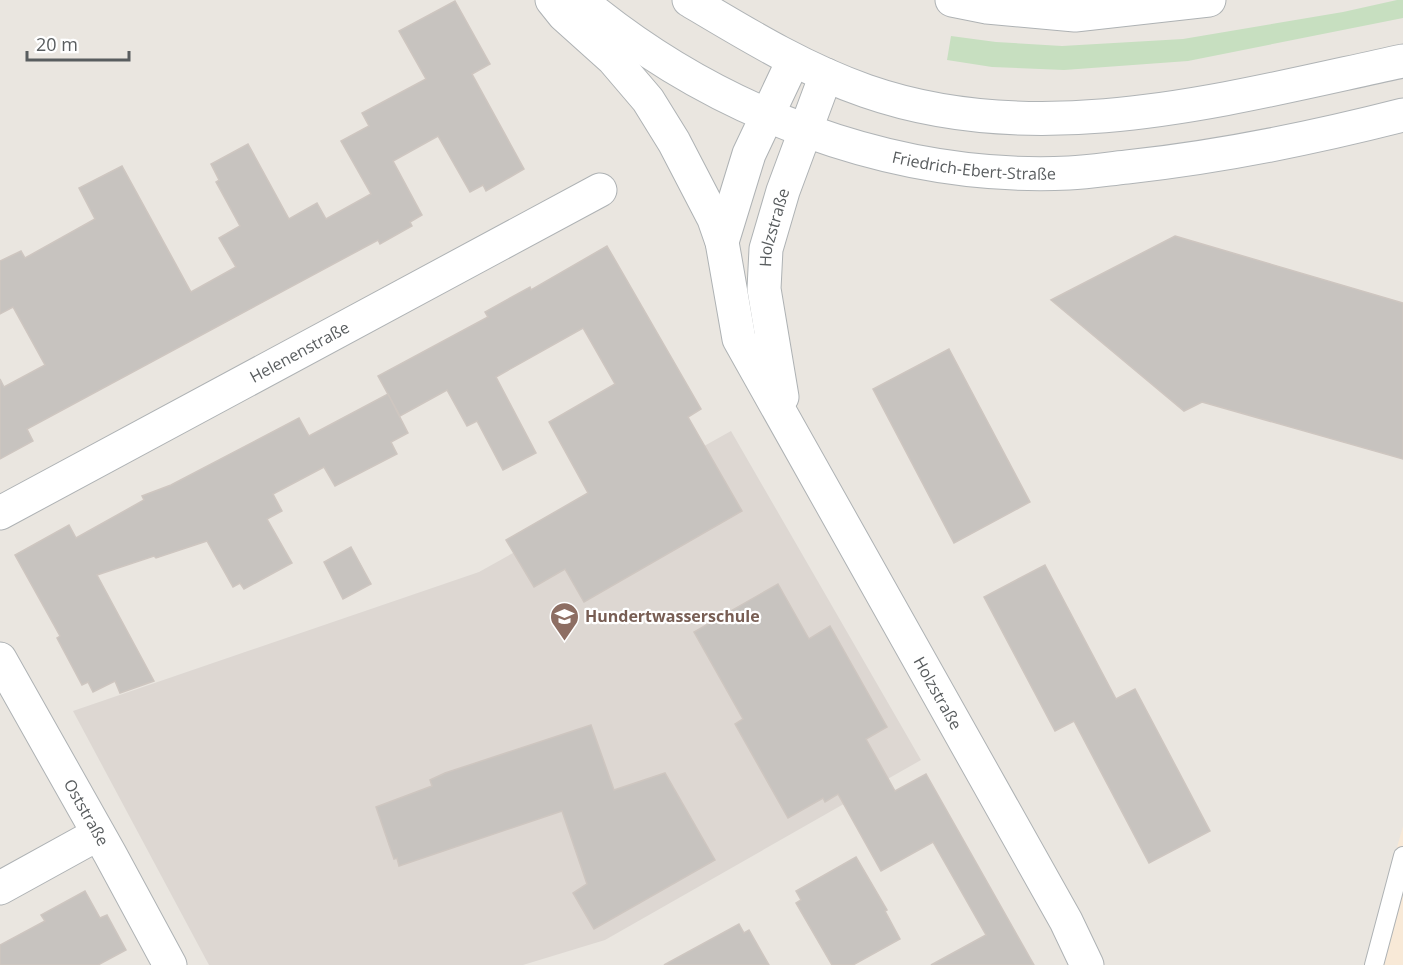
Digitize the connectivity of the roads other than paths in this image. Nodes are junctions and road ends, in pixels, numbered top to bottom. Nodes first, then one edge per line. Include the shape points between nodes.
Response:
1 (552, 0) edge
2 (580, 0) edge
3 (689, 0) edge
4 (952, 0) edge
5 (1209, 0) edge
6 (793, 61) junction
7 (1403, 61) edge
8 (826, 75) junction
9 (768, 116) junction
10 (1396, 121) edge
11 (805, 131) junction
12 (600, 190) dead end
13 (722, 242) junction
14 (786, 422) junction
15 (0, 513) edge
16 (0, 659) edge
17 (98, 834) junction
18 (1403, 856) edge
19 (0, 888) edge
20 (170, 965) edge
21 (1087, 965) edge
22 (1374, 965) edge

1 - 13 street, Holzstraße via 613,59 648,100 674,142
2 - 9 street, Friedrich-Ebert-Straße via 683,73
3 - 6 street
4 - 5 street via 1075,15
6 - 8 street
6 - 9 street, Holzstraße
7 - 8 street via 1202,103 1069,118 996,118 927,108
8 - 11 street, Holzstraße
9 - 11 street, Friedrich-Ebert-Straße
9 - 13 street, Holzstraße via 749,154
10 - 11 street, Friedrich-Ebert-Straße via 1193,158 1069,173 996,172 913,161
11 - 14 street, Holzstraße via 766,249 764,289
12 - 15 street, Helenenstraße
13 - 14 street, Holzstraße via 740,339
14 - 21 street, Holzstraße
16 - 17 street, Oststraße
17 - 19 street
17 - 20 street, Oststraße
18 - 22 lane

